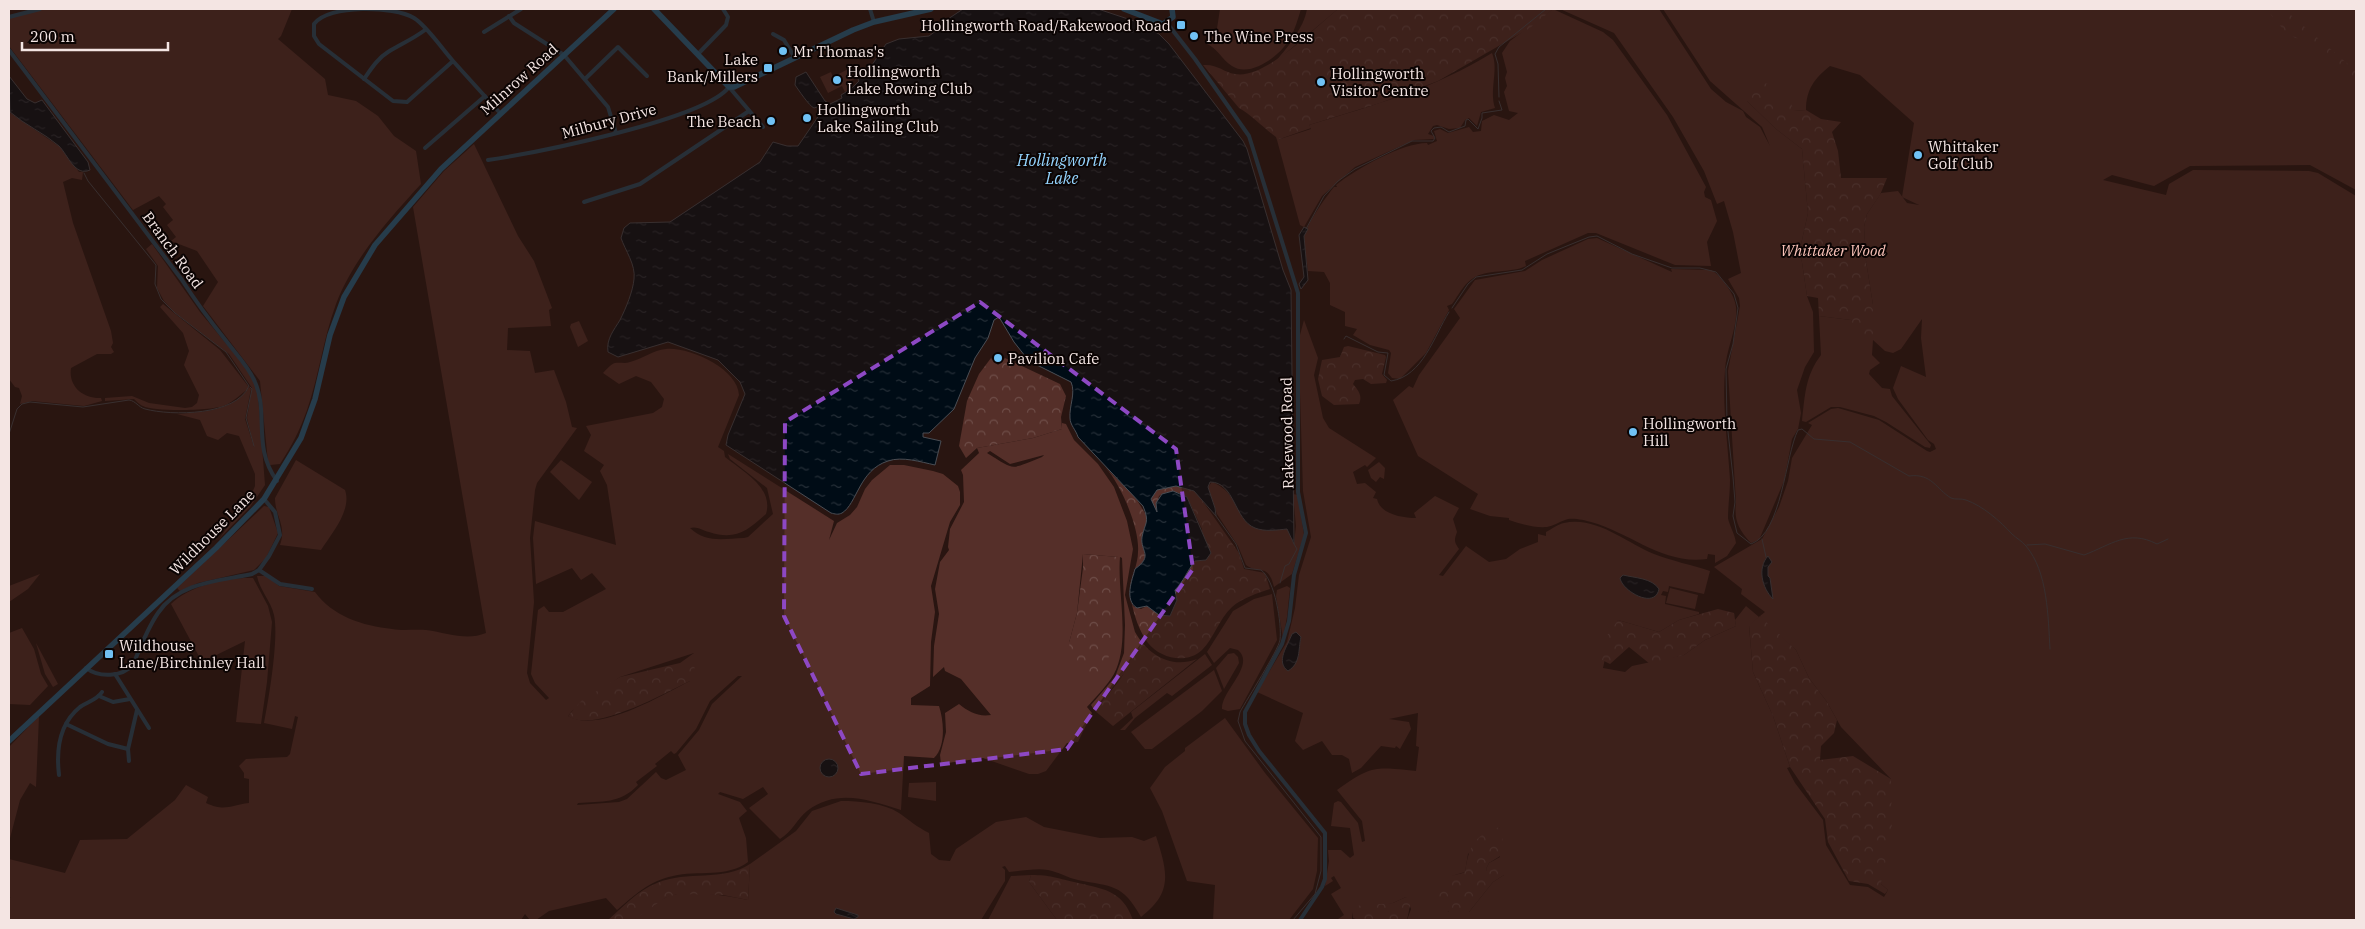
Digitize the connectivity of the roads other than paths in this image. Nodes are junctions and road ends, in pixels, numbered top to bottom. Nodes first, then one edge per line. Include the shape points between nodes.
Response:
1 (40, 9) edge
2 (521, 9) edge
3 (614, 9) edge
4 (654, 9) edge
5 (723, 9) edge
6 (870, 9) edge
7 (931, 9) edge
8 (1124, 9) edge
9 (1172, 9) edge
10 (508, 16) junction
11 (9, 17) edge
12 (874, 22) junction
13 (1166, 23) junction
14 (425, 30) junction
15 (484, 32) dead end
16 (772, 34) dead end
17 (9, 50) edge
18 (698, 54) junction
19 (564, 55) junction
20 (795, 58) junction
21 (453, 61) junction
22 (646, 76) dead end
23 (364, 78) junction
24 (585, 79) junction
25 (729, 87) junction
26 (484, 96) junction
27 (749, 111) junction
28 (500, 113) junction
29 (762, 127) dead end
30 (616, 133) junction
31 (426, 148) dead end
32 (488, 160) dead end
33 (441, 169) joint
34 (584, 202) dead end
35 (277, 481) junction
36 (264, 499) junction
37 (259, 570) junction
38 (312, 590) dead end
39 (86, 668) junction
40 (115, 674) junction
41 (130, 700) junction
42 (137, 710) junction
43 (66, 724) junction
44 (149, 728) dead end
45 (9, 742) edge
46 (128, 749) junction
47 (129, 761) dead end
48 (59, 775) dead end
49 (1300, 920) edge

1 - 11 street
2 - 10 street
3 - 19 main road, Milnrow Road
4 - 18 main road
5 - 18 street via 728,17 726,25
6 - 12 street
7 - 12 main road
8 - 13 main road via 1159,24
9 - 13 main road via 1172,17
10 - 15 street
10 - 19 street
12 - 20 main road
13 - 49 street, Rakewood Road via 1195,58 1249,136 1298,292 1298,492 1306,533 1294,575 1285,637 1245,716 1249,735 1259,751 1325,833 1325,879
14 - 21 street
14 - 23 street via 387,52
14 - 23 street via 416,19 399,11 350,10 318,19 313,30 319,44
16 - 20 street via 784,40
17 - 35 street, Branch Road via 248,368 259,394 260,431 267,468
18 - 25 main road
19 - 24 street
19 - 28 main road, Milnrow Road
20 - 25 main road via 764,76 738,87
21 - 23 street via 407,102 393,101
21 - 26 street
22 - 24 street via 618,47
24 - 30 street via 608,107
25 - 27 street
25 - 30 street, Milbury Drive via 722,95 696,108
26 - 28 street
26 - 31 street
27 - 29 street
27 - 34 street via 640,184
28 - 33 main road, Milnrow Road
30 - 32 street, Milbury Drive
33 - 35 main road, Wildhouse Lane via 375,245 344,297 330,335 308,421
35 - 36 main road, Wildhouse Lane
36 - 37 street via 275,512 280,534
36 - 39 main road, Wildhouse Lane
37 - 38 street via 280,584
37 - 40 street via 199,584 177,594 158,612 128,671
39 - 40 street via 92,672
39 - 45 main road, Wildhouse Lane
40 - 41 street
41 - 42 street
41 - 43 street via 113,702 101,694 80,707
42 - 44 street
42 - 46 street
43 - 46 street via 108,744
43 - 48 street via 58,751
46 - 47 street

